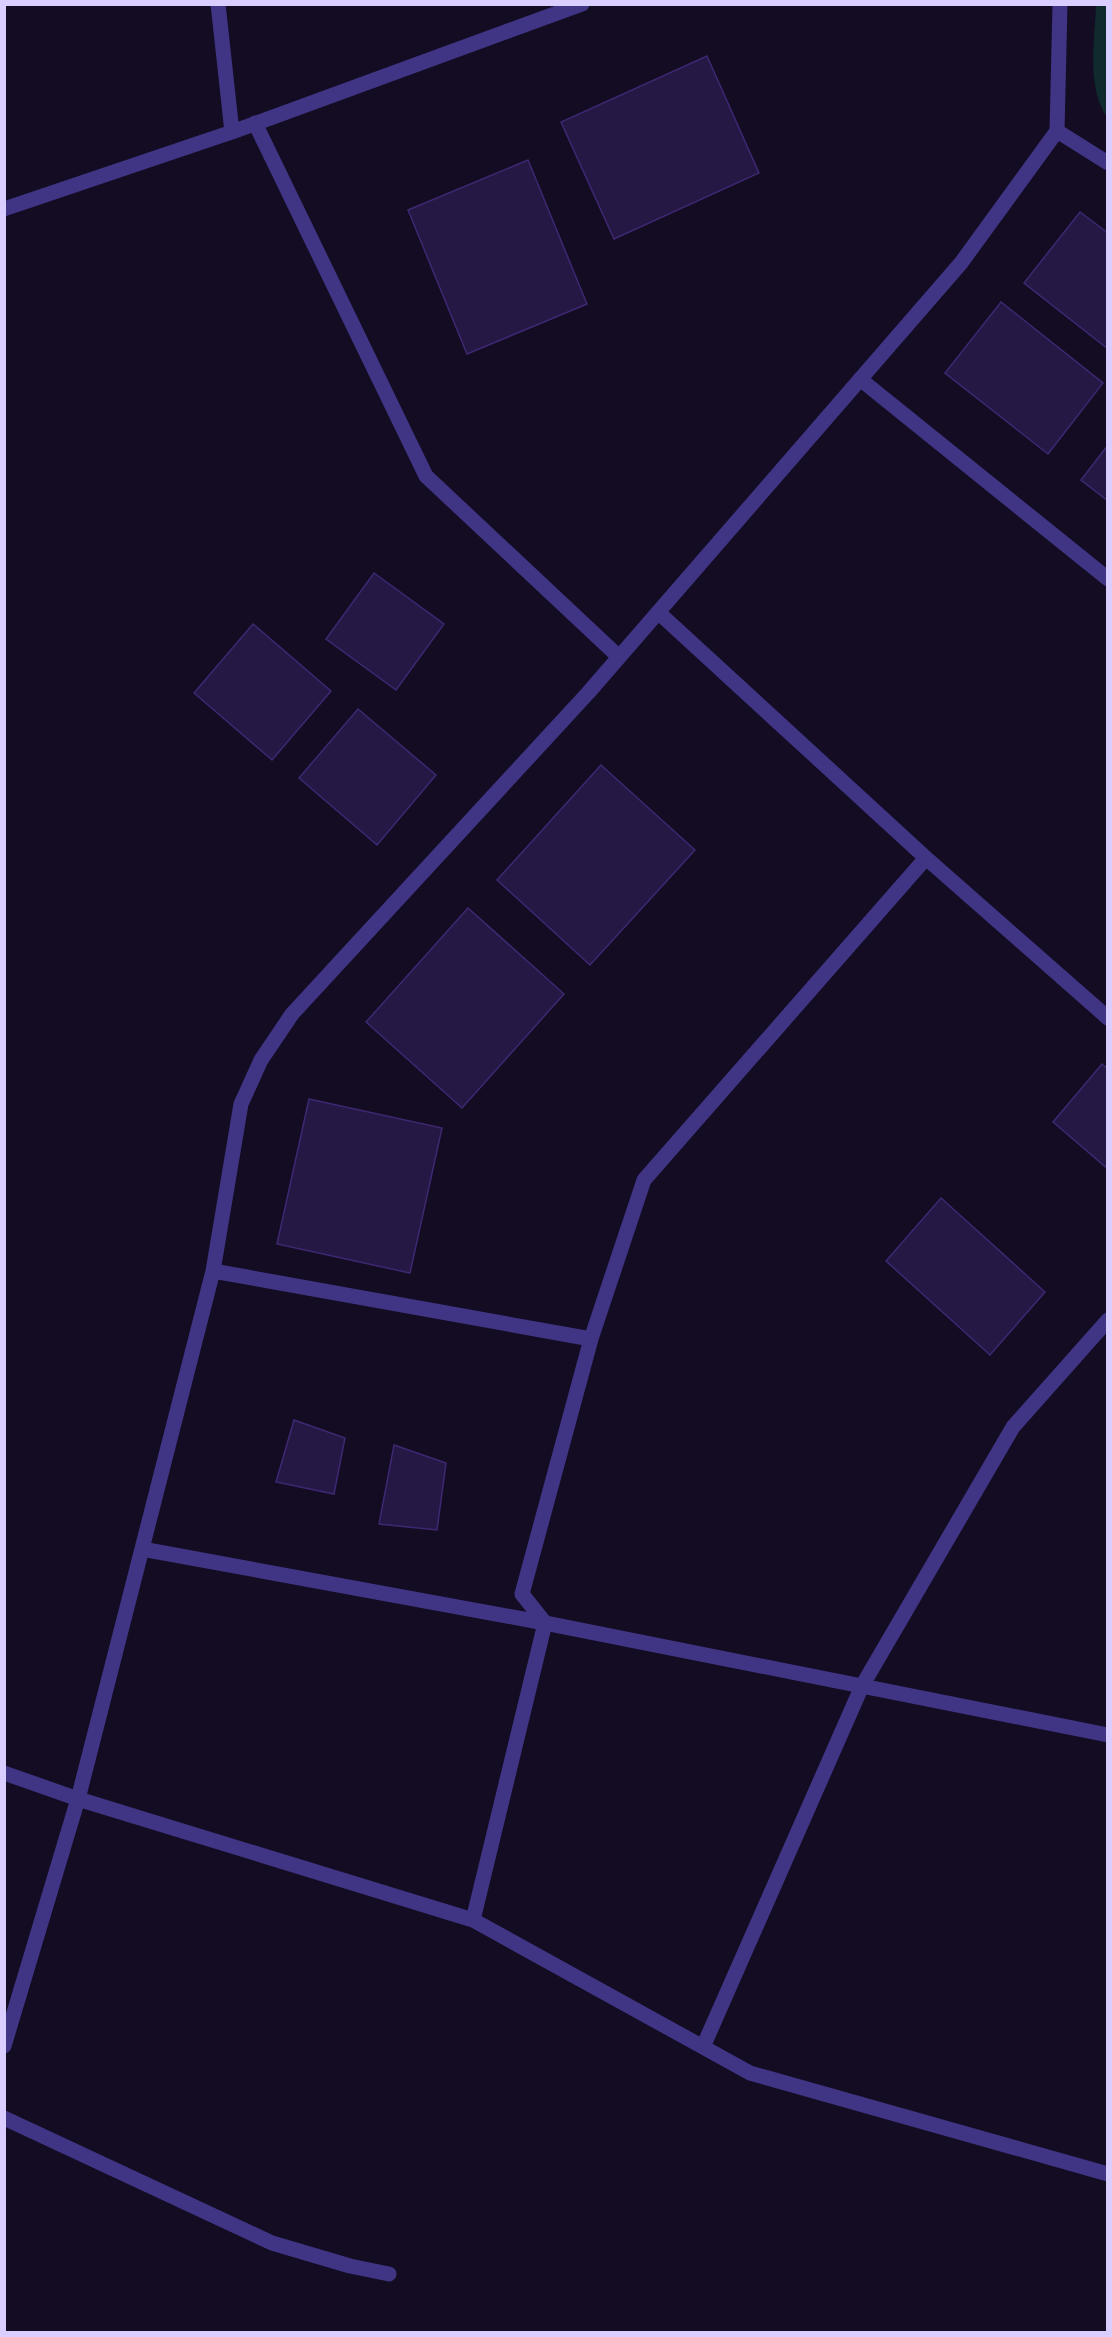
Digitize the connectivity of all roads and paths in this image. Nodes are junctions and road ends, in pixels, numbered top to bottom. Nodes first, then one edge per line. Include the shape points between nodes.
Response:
1 (218, 4) edge
2 (582, 4) edge
3 (1060, 4) edge
4 (255, 123) junction
5 (1057, 131) junction
6 (232, 132) junction
7 (1107, 163) edge
8 (4, 209) edge
9 (860, 379) junction
10 (1107, 579) edge
11 (658, 612) junction
12 (619, 657) junction
13 (926, 858) junction
14 (1107, 1018) edge
15 (213, 1271) junction
16 (1107, 1320) edge
17 (591, 1339) junction
18 (142, 1549) junction
19 (545, 1623) junction
20 (862, 1686) junction
21 (1107, 1735) edge
22 (4, 1773) edge
23 (78, 1799) junction
24 (473, 1920) junction
25 (4, 2046) edge
26 (703, 2047) junction
27 (4, 2118) edge
28 (1107, 2174) edge
29 (389, 2274) dead end

1 - 6 street
2 - 4 street
3 - 5 street
4 - 6 street
4 - 12 street via 426,476
5 - 7 street
5 - 9 street via 961,263
6 - 8 street
9 - 10 street
9 - 11 street
11 - 12 street
11 - 13 street
12 - 15 street via 292,1014 261,1060 241,1104
13 - 14 street
13 - 17 street via 644,1180
15 - 17 street
15 - 18 street
16 - 20 street via 1013,1427
17 - 19 street via 522,1594
18 - 19 street
18 - 23 street
19 - 20 street
19 - 24 street
20 - 21 street
20 - 26 street
22 - 23 street
23 - 24 street
23 - 25 street
24 - 26 street
26 - 28 street via 750,2073
27 - 29 street via 272,2243

